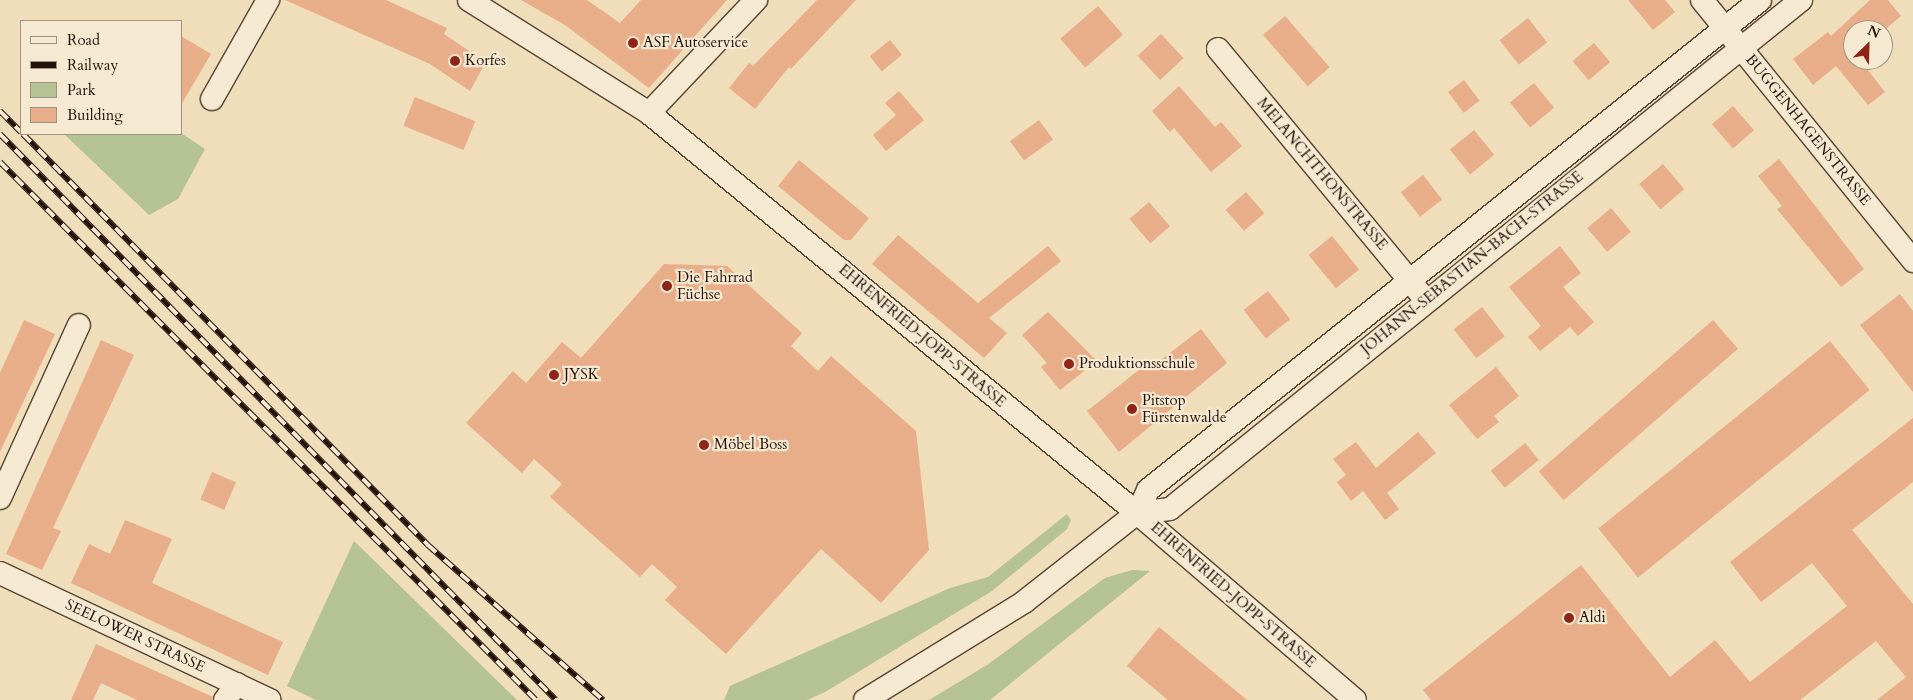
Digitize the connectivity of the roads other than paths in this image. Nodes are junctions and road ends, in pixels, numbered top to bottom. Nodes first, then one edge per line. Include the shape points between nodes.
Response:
1 (268, 0) edge
2 (468, 0) edge
3 (756, 0) edge
4 (1702, 0) edge
5 (1760, 0) edge
6 (1801, 0) edge
7 (1725, 28) junction
8 (1741, 48) junction
9 (1218, 49) dead end
10 (212, 99) dead end
11 (649, 112) junction
12 (1913, 260) edge
13 (1411, 282) junction
14 (1426, 300) junction
15 (80, 325) dead end
16 (0, 498) edge
17 (1137, 513) junction
18 (0, 573) edge
19 (231, 692) edge
20 (270, 700) edge
21 (865, 700) edge
22 (1355, 700) edge

1 - 10 street
2 - 11 street, EHRENFRIED-JOPP-STRASSE
3 - 11 street
4 - 7 street, BUGGENHAGENSTRASSE
5 - 7 street, JOHANN-SEBASTIAN-BACH-STRASSE
6 - 8 street, JOHANN-SEBASTIAN-BACH-STRASSE
7 - 8 street, BUGGENHAGENSTRASSE
7 - 13 street, JOHANN-SEBASTIAN-BACH-STRASSE
8 - 12 street, BUGGENHAGENSTRASSE
8 - 14 street, JOHANN-SEBASTIAN-BACH-STRASSE
9 - 13 street, MELANCHTHONSTRASSE
11 - 17 street, EHRENFRIED-JOPP-STRASSE
13 - 14 street, MELANCHTHONSTRASSE
13 - 17 street, JOHANN-SEBASTIAN-BACH-STRASSE via 1148,490
14 - 17 street, JOHANN-SEBASTIAN-BACH-STRASSE via 1170,508
15 - 16 street
17 - 21 street, JOHANN-SEBASTIAN-BACH-STRASSE via 1024,602
17 - 22 street, EHRENFRIED-JOPP-STRASSE
18 - 19 street, SEELOWER STRASSE
19 - 20 street, SEELOWER STRASSE

